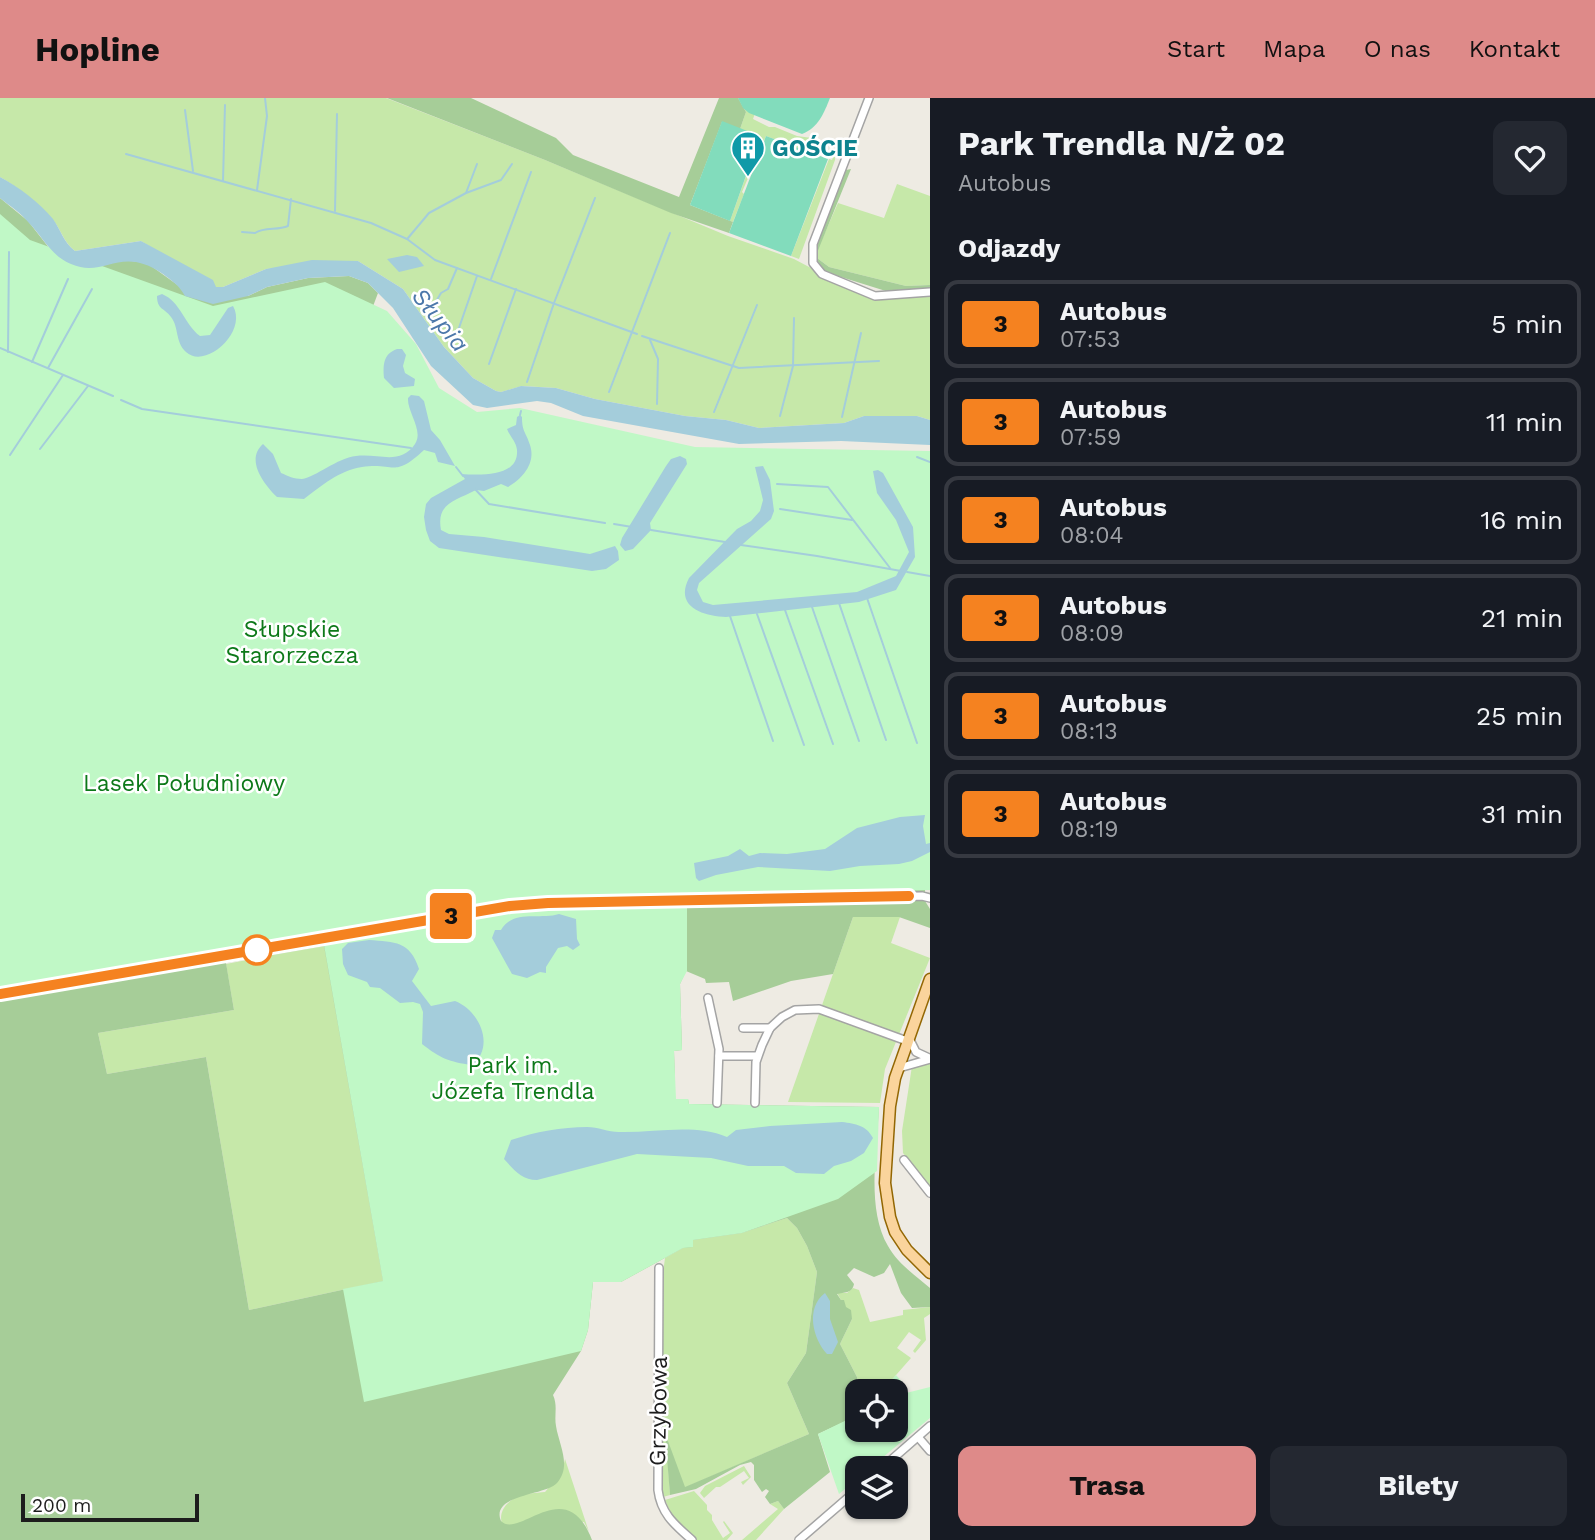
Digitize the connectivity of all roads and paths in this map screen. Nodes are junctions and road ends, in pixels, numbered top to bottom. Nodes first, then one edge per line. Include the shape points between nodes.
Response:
1 (869, 98) edge
2 (930, 292) edge
3 (927, 896) edge
4 (930, 979) edge
5 (0, 994) edge
6 (708, 998) dead end
7 (743, 1028) dead end
8 (770, 1028) junction
9 (908, 1039) junction
10 (719, 1055) junction
11 (757, 1056) junction
12 (930, 1059) edge
13 (898, 1068) junction
14 (717, 1103) dead end
15 (755, 1103) dead end
16 (904, 1160) dead end
17 (930, 1194) edge
18 (659, 1268) dead end
19 (930, 1273) edge
20 (930, 1426) edge
21 (918, 1437) junction
22 (930, 1451) edge
23 (896, 1456) edge
24 (845, 1500) edge
25 (692, 1540) edge
26 (799, 1540) edge

1 - 2 street via 813,244 813,263 822,274 876,296
3 - 5 street via 510,906
4 - 9 main road
6 - 10 street
7 - 8 street
8 - 9 street via 795,1010 819,1009
8 - 11 street
9 - 12 street via 916,1052
9 - 13 main road
10 - 11 street
10 - 14 street
11 - 15 street
12 - 13 street
13 - 19 main road via 886,1159 890,1217 907,1250
16 - 17 street
18 - 25 street, Grzybowa via 659,1499 668,1518
20 - 21 street
21 - 22 street
21 - 23 street
24 - 26 street

